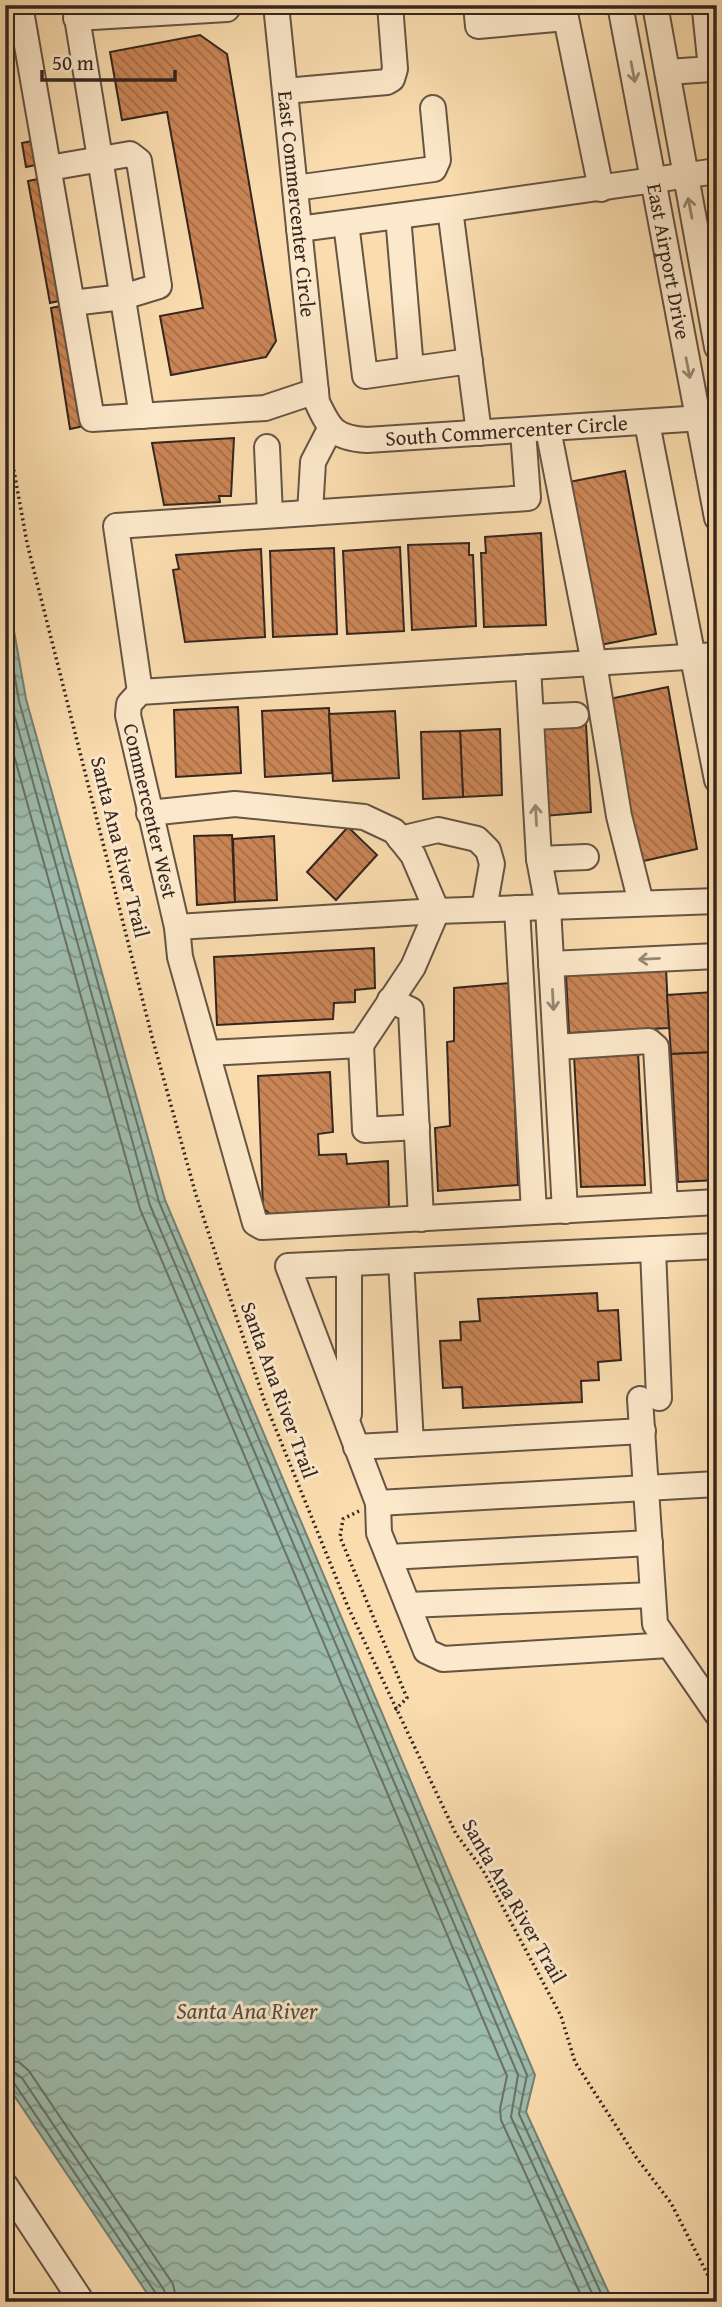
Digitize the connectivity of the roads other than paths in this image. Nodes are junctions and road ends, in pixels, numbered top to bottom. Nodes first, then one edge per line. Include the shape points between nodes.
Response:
1 (20, 5) edge
2 (227, 5) edge
3 (276, 5) edge
4 (390, 5) edge
5 (476, 5) edge
6 (621, 5) edge
7 (655, 5) edge
8 (717, 10) edge
9 (76, 12) edge
10 (668, 72) junction
11 (285, 91) junction
12 (433, 108) dead end
13 (99, 160) junction
14 (50, 169) junction
15 (717, 171) edge
16 (684, 176) junction
17 (653, 181) junction
18 (295, 188) junction
19 (601, 189) junction
20 (450, 209) junction
21 (398, 216) junction
22 (346, 223) junction
23 (299, 229) junction
24 (122, 297) junction
25 (72, 303) junction
26 (717, 347) edge
27 (470, 361) junction
28 (411, 369) junction
29 (317, 397) junction
30 (142, 416) junction
31 (707, 418) edge
32 (647, 423) junction
33 (330, 429) junction
34 (548, 429) junction
35 (523, 431) junction
36 (479, 433) junction
37 (267, 447) dead end
38 (310, 513) junction
39 (270, 515) junction
40 (717, 518) edge
41 (706, 656) edge
42 (594, 663) junction
43 (528, 667) junction
44 (140, 691) junction
45 (576, 715) dead end
46 (531, 718) junction
47 (717, 780) edge
48 (149, 813) junction
49 (400, 839) junction
50 (586, 857) dead end
51 (539, 859) junction
52 (717, 901) edge
53 (641, 903) junction
54 (548, 907) junction
55 (517, 908) junction
56 (484, 909) junction
57 (437, 911) junction
58 (177, 927) junction
59 (717, 956) edge
60 (551, 964) junction
61 (390, 1000) junction
62 (361, 1045) junction
63 (556, 1047) junction
64 (208, 1053) junction
65 (417, 1127) junction
66 (717, 1202) edge
67 (664, 1205) junction
68 (565, 1211) junction
69 (534, 1212) junction
70 (421, 1219) junction
71 (717, 1245) edge
72 (653, 1249) junction
73 (401, 1261) junction
74 (349, 1263) junction
75 (643, 1431) junction
76 (352, 1436) junction
77 (411, 1444) junction
78 (717, 1484) edge
79 (646, 1488) junction
80 (377, 1503) junction
81 (650, 1543) junction
82 (389, 1557) junction
83 (653, 1595) junction
84 (408, 1605) junction
85 (669, 1645) junction
86 (717, 1714) edge
87 (5, 2185) edge
88 (82, 2302) edge

1 - 14 street
2 - 9 street via 227,9
3 - 11 street, East Commercenter Circle
4 - 11 street via 392,79
5 - 19 street via 478,26 566,18
6 -> 17 street, East Airport Drive
7 - 10 street, East Airport Drive
8 - 10 street via 705,10 711,69
9 - 13 street
10 - 16 street, East Airport Drive
11 - 18 street, East Commercenter Circle
12 - 18 street via 438,160 434,169
13 - 14 street
13 - 24 street
13 - 24 street via 130,154 139,161 159,286
14 - 25 street
15 - 16 street
16 - 17 street
26 -> 16 street, East Airport Drive
17 - 19 street
17 -> 31 street, East Airport Drive
18 - 23 street, East Commercenter Circle
19 - 20 street
20 - 21 street
20 - 27 street
21 - 22 street
21 - 28 street
22 - 23 street
22 - 28 street via 365,376
23 - 29 street, East Commercenter Circle
24 - 25 street
24 - 30 street
25 - 30 street via 92,419
27 - 28 street
27 - 36 street
29 - 30 street via 265,408
29 - 33 street
31 - 32 street, South Commercenter Circle
31 - 40 street, East Airport Drive
32 - 34 street, South Commercenter Circle
32 - 41 street
33 - 36 street, South Commercenter Circle via 349,439 367,440
33 - 38 street via 313,463
34 - 35 street, South Commercenter Circle
34 - 42 street
35 - 36 street, South Commercenter Circle
35 - 38 street via 528,498
37 - 39 street
38 - 39 street
39 - 44 street via 116,526
41 - 42 street, Commercenter West
41 - 47 street
42 - 43 street, Commercenter West
42 - 53 street via 619,816
43 - 44 street, Commercenter West
43 - 46 street
44 - 48 street, Commercenter West via 129,704 128,715
45 - 46 street
51 -> 46 street
48 - 49 street via 235,804 364,817 394,831
48 - 58 street, Commercenter West
49 - 56 street via 438,830 477,839 488,850 492,864
49 - 57 street via 413,855
50 - 51 street
51 - 54 street
52 - 53 street, Commercenter West
53 - 54 street, Commercenter West
54 - 55 street, Commercenter West
54 - 60 street
55 - 56 street, Commercenter West
55 - 69 street
56 - 57 street, Commercenter West
57 - 58 street, Commercenter West
57 - 61 street via 413,967
58 - 64 street via 180,957
59 -> 60 street
60 -> 63 street
61 - 62 street
61 - 65 street via 411,1010
62 - 64 street
62 - 65 street via 365,1130
63 - 67 street via 649,1041 656,1047
63 - 68 street
64 - 70 street via 255,1223 262,1227
65 - 70 street
66 - 67 street
67 - 68 street
68 - 69 street
69 - 70 street
71 - 72 street
72 - 73 street
72 - 75 street via 649,1398
73 - 74 street
73 - 77 street
74 - 76 street
74 - 76 street via 288,1266
75 - 77 street
75 - 79 street
76 - 77 street
76 - 80 street
78 - 79 street
79 - 80 street
79 - 81 street
80 - 82 street via 379,1533
81 - 82 street
81 - 83 street
82 - 84 street
83 - 84 street
83 - 85 street via 655,1625
84 - 85 street via 426,1651 443,1659
85 - 86 street
87 - 88 street

